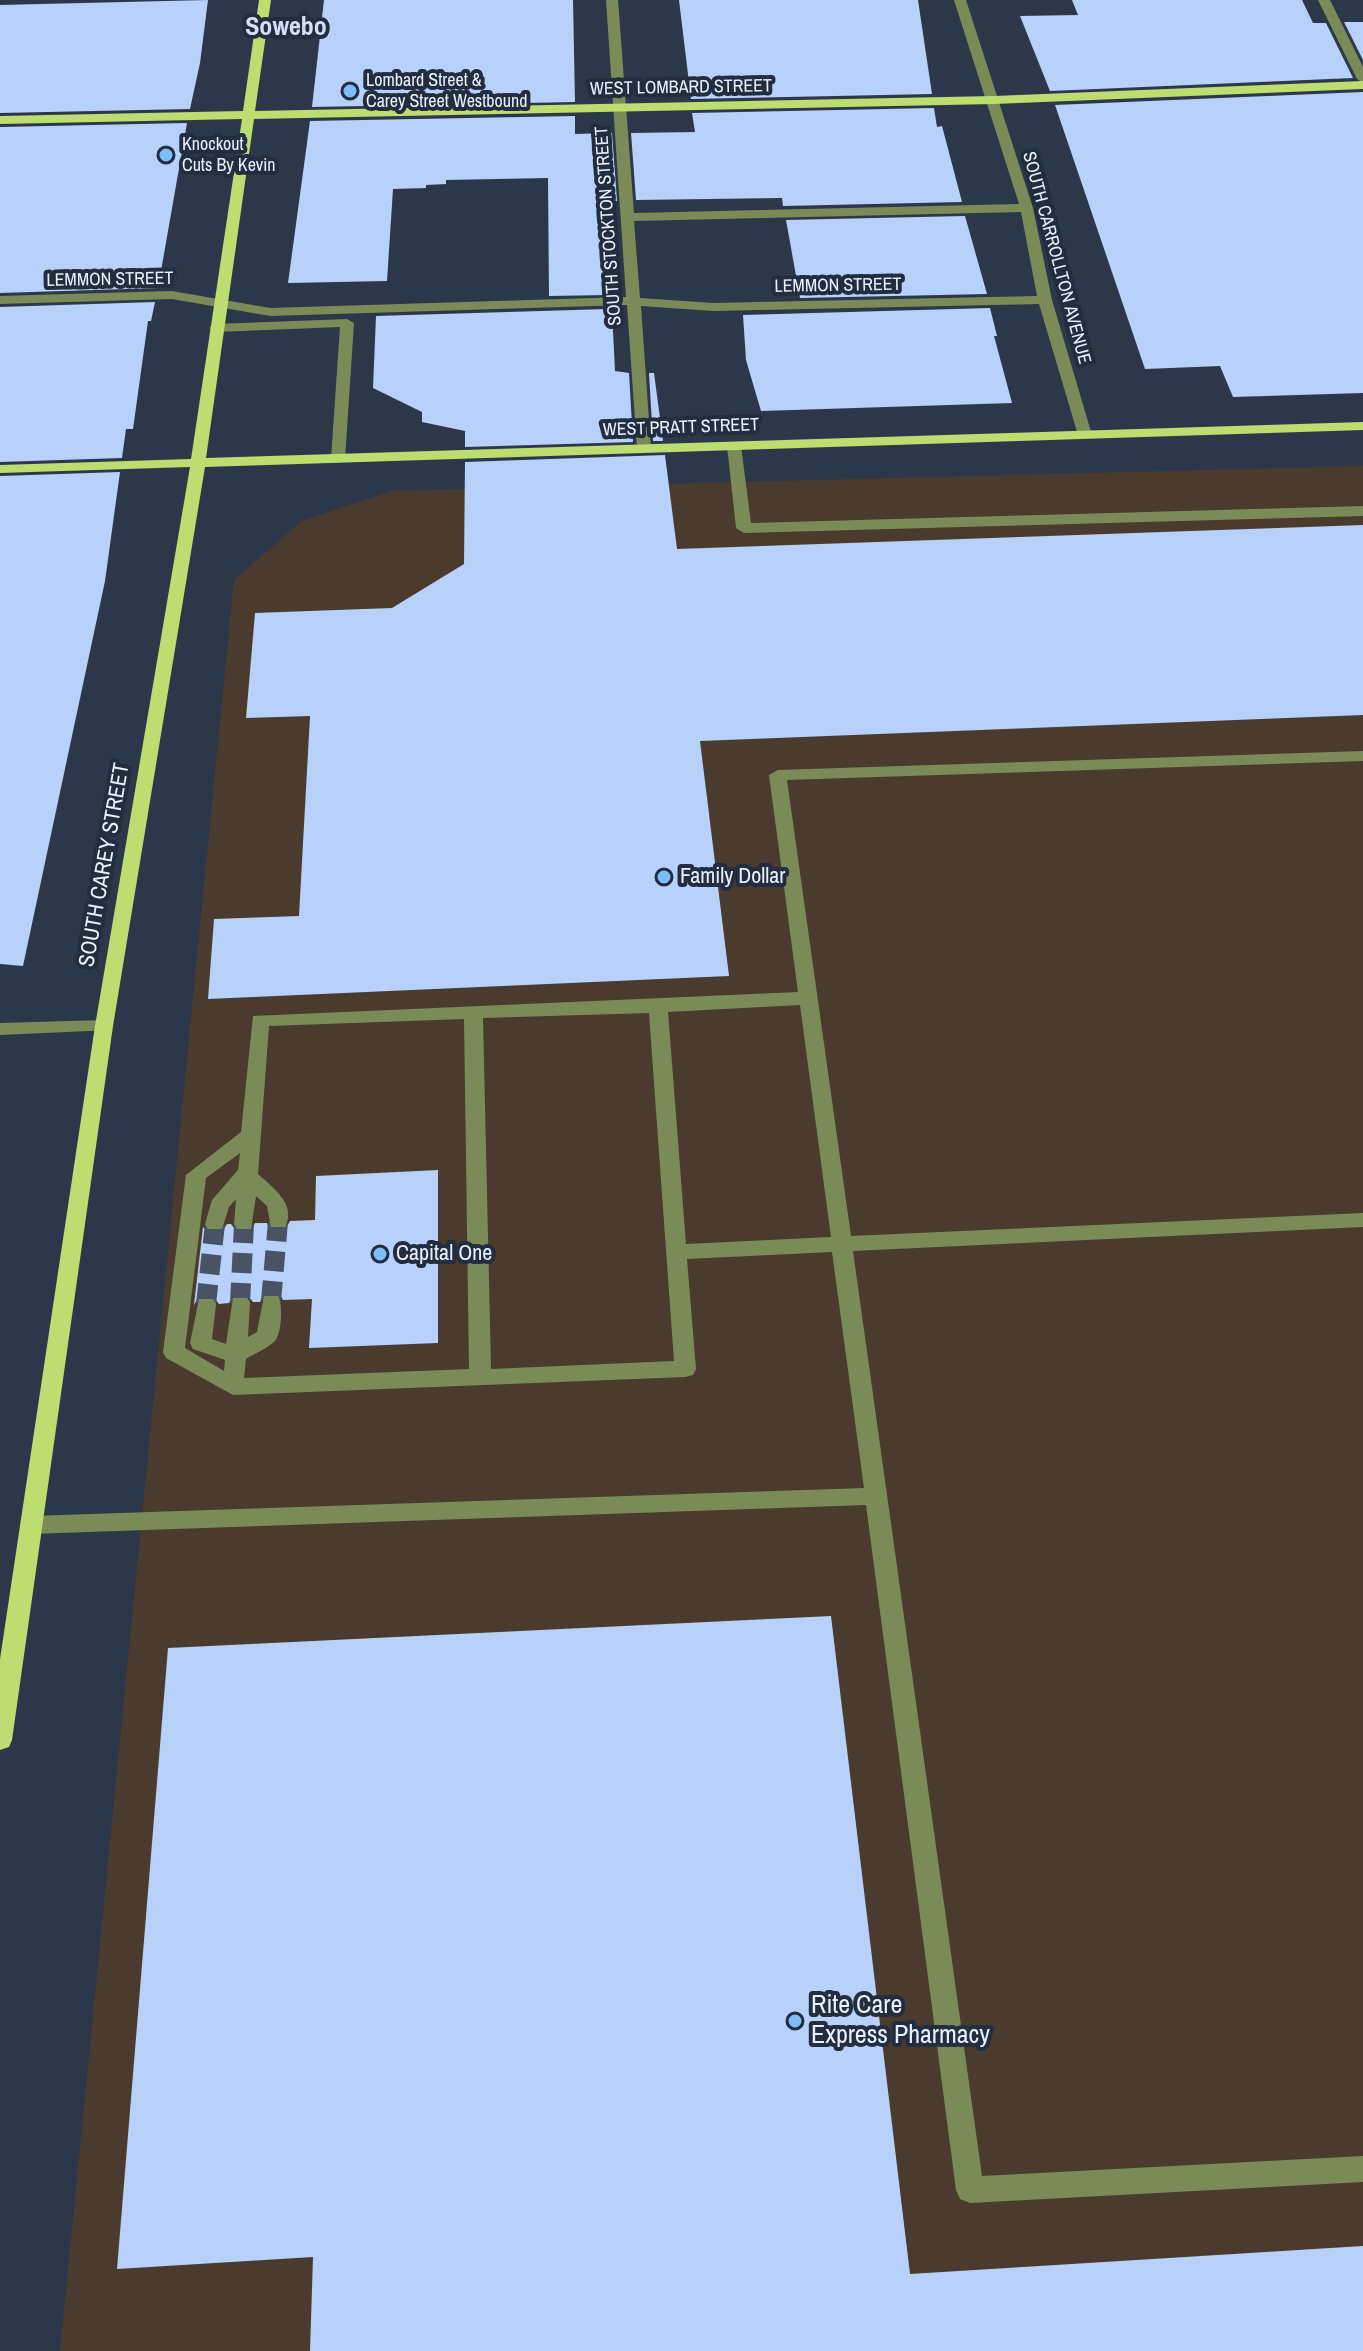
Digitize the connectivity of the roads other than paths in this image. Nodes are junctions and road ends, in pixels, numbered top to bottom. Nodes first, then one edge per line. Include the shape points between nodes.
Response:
1 (265, 0) edge
2 (612, 0) edge
3 (960, 0) edge
4 (1324, 0) edge
5 (1363, 79) edge
6 (1363, 85) edge
7 (994, 100) junction
8 (619, 108) junction
9 (248, 115) junction
10 (0, 120) edge
11 (1027, 208) junction
12 (628, 217) junction
13 (0, 300) edge
14 (1045, 300) junction
15 (632, 301) junction
16 (219, 304) junction
17 (216, 328) junction
18 (1363, 426) edge
19 (1085, 435) junction
20 (734, 446) junction
21 (644, 449) junction
22 (338, 459) junction
23 (197, 463) junction
24 (0, 469) edge
25 (1363, 511) edge
26 (1363, 756) edge
27 (809, 998) junction
28 (658, 1006) junction
29 (473, 1012) junction
30 (104, 1026) junction
31 (0, 1029) edge
32 (250, 1136) junction
33 (246, 1174) junction
34 (1363, 1220) edge
35 (278, 1222) tunnel mouth
36 (215, 1224) tunnel mouth
37 (244, 1224) tunnel mouth
38 (841, 1244) junction
39 (676, 1252) junction
40 (271, 1301) tunnel mouth
41 (240, 1303) tunnel mouth
42 (206, 1304) tunnel mouth
43 (235, 1355) junction
44 (480, 1377) junction
45 (233, 1387) junction
46 (876, 1496) junction
47 (31, 1525) junction
48 (0, 1740) edge
49 (1363, 2169) edge

1 - 9 main road, SOUTH CAREY STREET
2 - 8 street, SOUTH STOCKTON STREET
3 - 7 street, SOUTH CARROLLTON AVENUE
4 - 5 street
6 - 7 main road, WEST LOMBARD STREET
7 - 8 main road, WEST LOMBARD STREET
7 - 11 street, SOUTH CARROLLTON AVENUE
8 - 9 main road, WEST LOMBARD STREET
8 - 12 street, SOUTH STOCKTON STREET
9 - 10 main road, WEST LOMBARD STREET
9 - 16 main road, SOUTH CAREY STREET
11 - 12 street
11 - 14 street, SOUTH CARROLLTON AVENUE
12 - 15 street, SOUTH STOCKTON STREET
13 - 16 street, LEMMON STREET via 172,295
14 - 15 street, LEMMON STREET via 713,307
14 - 19 street, SOUTH CARROLLTON AVENUE
15 - 16 street, LEMMON STREET via 270,312
15 - 21 street, SOUTH STOCKTON STREET
16 - 17 main road, SOUTH CAREY STREET
17 - 22 street via 347,323
17 - 23 main road, SOUTH CAREY STREET
18 - 19 main road, WEST PRATT STREET
19 - 20 main road, WEST PRATT STREET
20 - 21 main road, WEST PRATT STREET
20 - 25 street via 744,528
21 - 22 main road, WEST PRATT STREET
22 - 23 main road, WEST PRATT STREET
23 - 24 main road, WEST PRATT STREET
23 - 30 main road, SOUTH CAREY STREET
26 - 27 street via 778,775
27 - 28 street
27 - 38 street
28 - 29 street
28 - 39 street
29 - 32 street via 260,1020
29 - 44 street
30 - 31 street
30 - 47 main road, SOUTH CAREY STREET
32 - 33 street
32 - 45 street via 196,1175 174,1352
33 - 35 street via 277,1204
33 - 36 street via 219,1205
33 - 37 street
34 - 38 street
38 - 39 street
38 - 46 street
39 - 44 street via 685,1369
40 - 43 street via 267,1336
41 - 43 street
42 - 43 street via 201,1343
43 - 45 street
44 - 45 street
46 - 47 street
46 - 49 street via 970,2190
47 - 48 main road, SOUTH CAREY STREET

